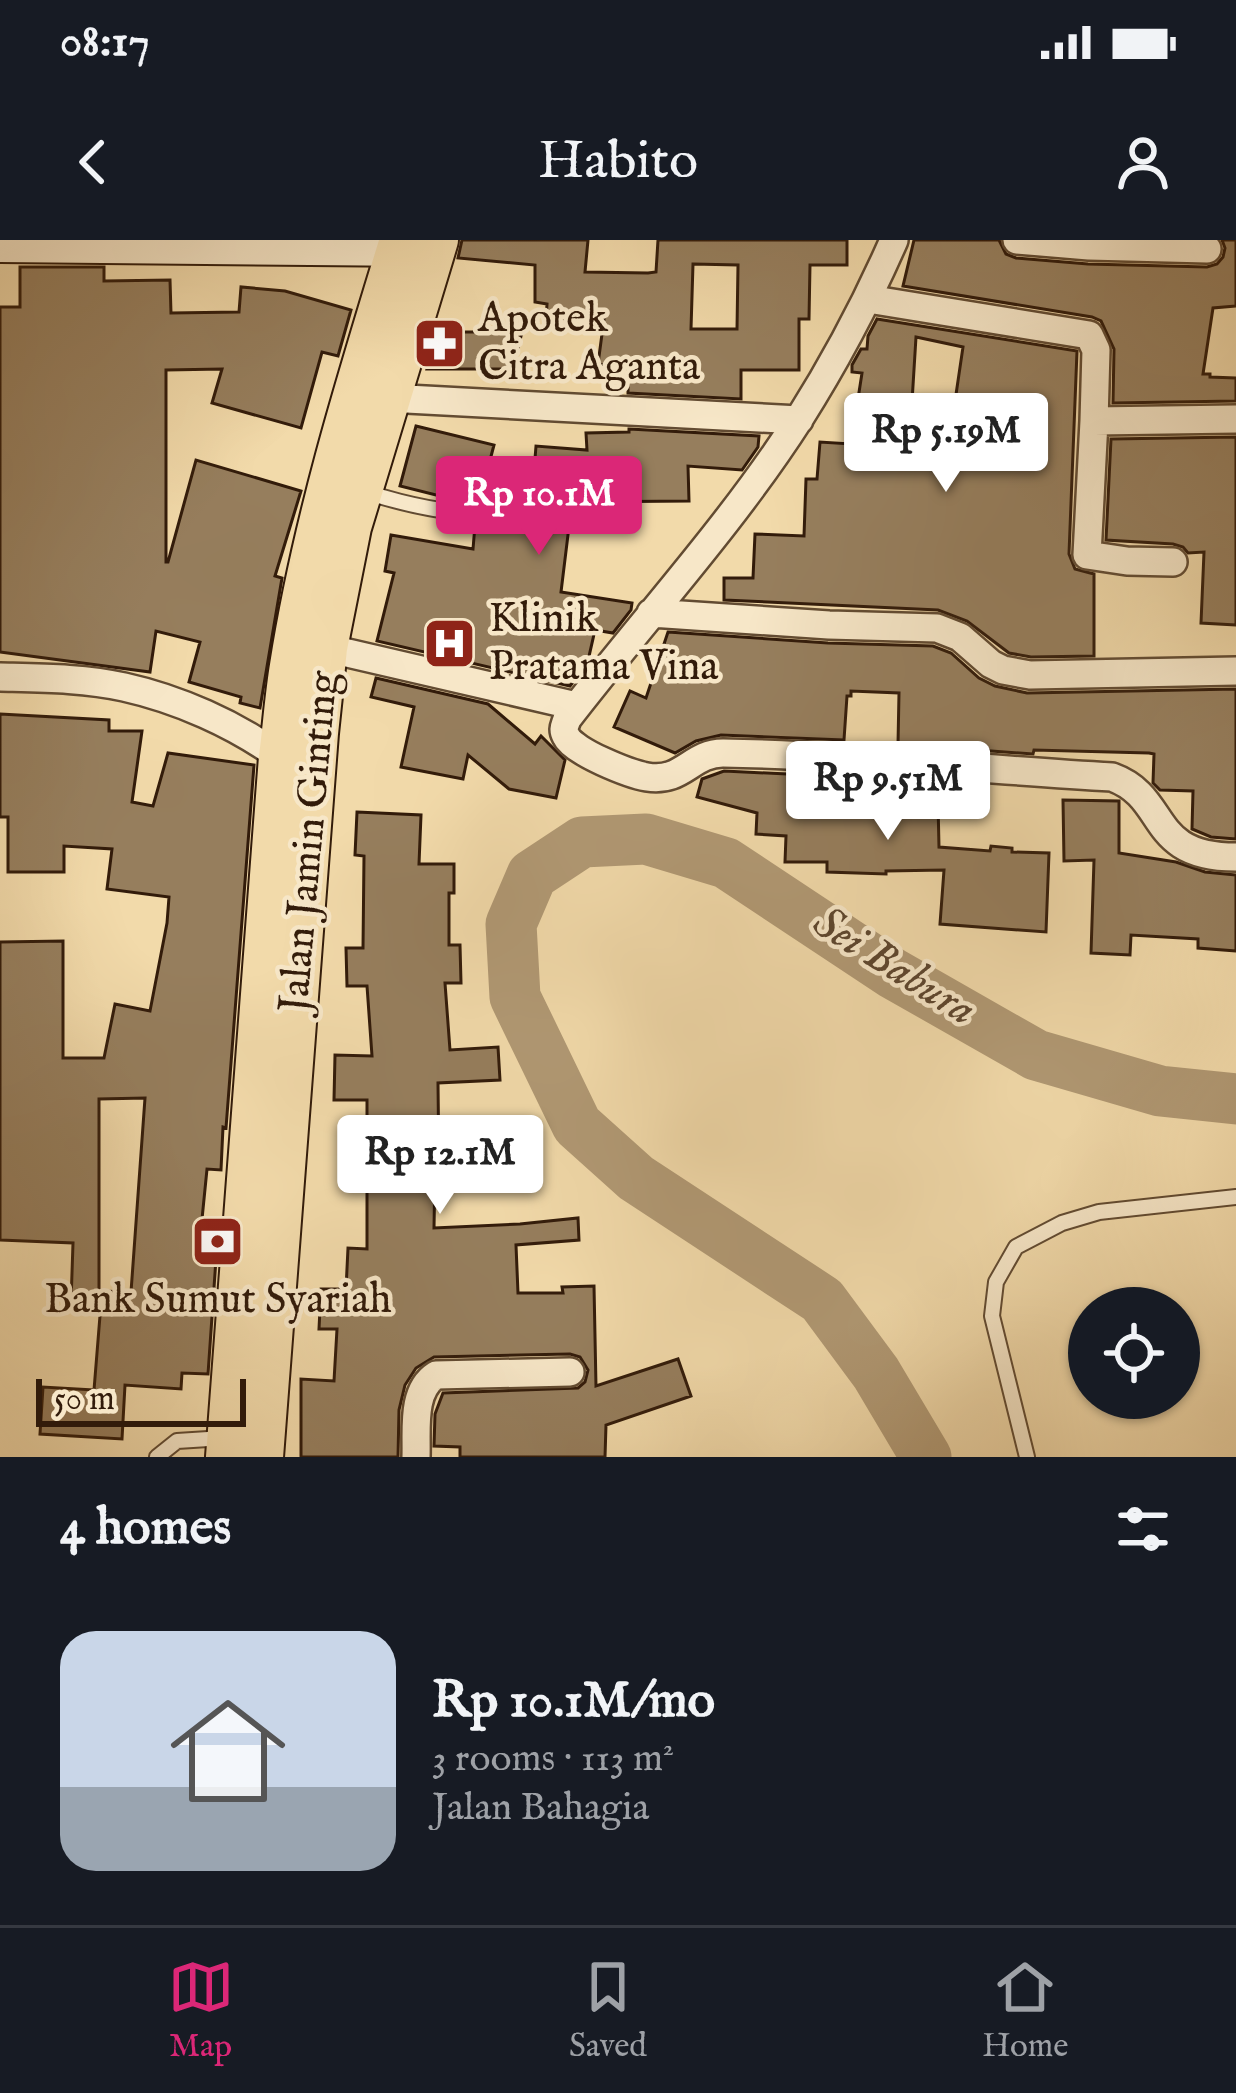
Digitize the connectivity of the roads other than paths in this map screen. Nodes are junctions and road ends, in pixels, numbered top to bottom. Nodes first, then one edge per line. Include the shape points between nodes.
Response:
1 (894, 240) edge
2 (1017, 240) edge
3 (98, 242) edge
4 (0, 244) edge
5 (418, 244) edge
6 (1207, 249) dead end
7 (868, 299) junction
8 (388, 398) junction
9 (1236, 419) edge
10 (799, 420) junction
11 (1094, 421) junction
12 (361, 490) junction
13 (496, 513) dead end
14 (1173, 562) dead end
15 (651, 614) junction
16 (326, 648) junction
17 (1236, 671) edge
18 (0, 677) edge
19 (576, 706) junction
20 (280, 757) junction
21 (1236, 857) edge
22 (1236, 1197) edge
23 (571, 1372) dead end
24 (239, 1451) edge
25 (157, 1457) edge
26 (416, 1457) edge
27 (1027, 1457) edge

1 - 7 street
2 - 6 street
3 - 4 street
3 - 5 street
5 - 8 main road, Jalan Jamin Ginting
5 - 20 main road, Jalan Jamin Ginting via 361,370 320,525
7 - 10 street
7 - 11 street via 1089,334 1096,350
8 - 10 street
8 - 12 main road, Jalan Jamin Ginting
9 - 11 street
10 - 15 street
11 - 14 street via 1087,555
12 - 13 lane
12 - 16 main road, Jalan Jamin Ginting
15 - 17 street via 937,628 991,664 1030,675
15 - 19 street
16 - 19 street
16 - 24 main road, Jalan Jamin Ginting
18 - 20 street via 139,691 192,709
19 - 21 street via 564,729 572,744 647,777 680,774 719,753 1112,777 1136,790 1179,844
20 - 24 main road, Jalan Jamin Ginting
22 - 27 lane via 1100,1212 1016,1247 996,1282 992,1316
23 - 26 street via 428,1380
24 - 25 lane via 177,1441

